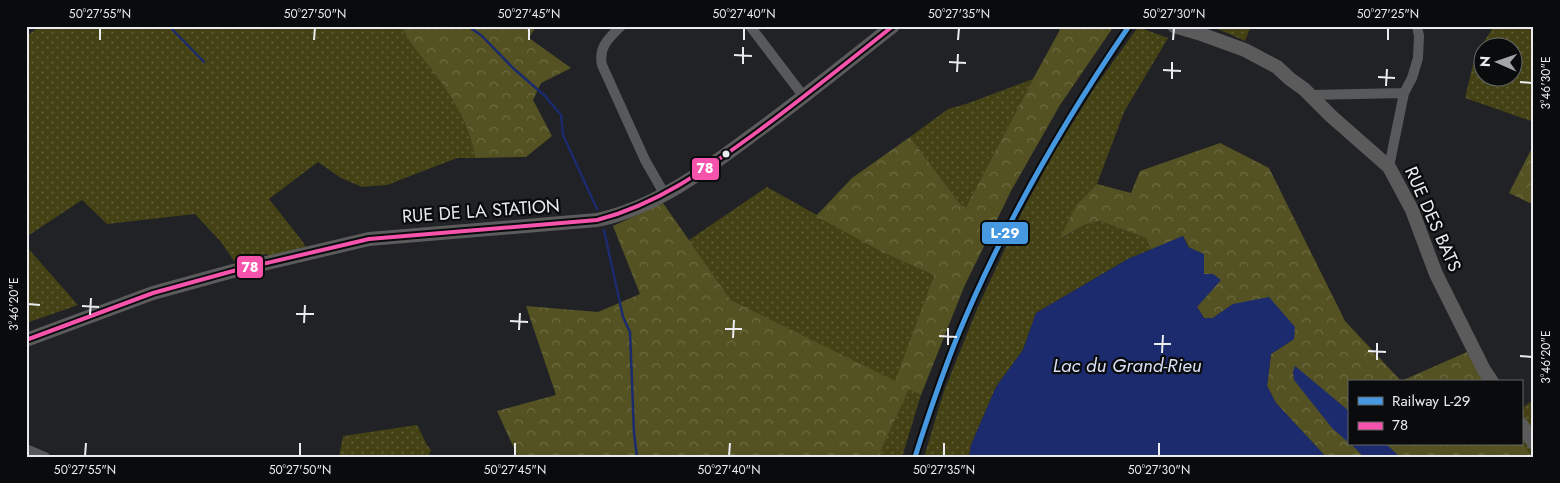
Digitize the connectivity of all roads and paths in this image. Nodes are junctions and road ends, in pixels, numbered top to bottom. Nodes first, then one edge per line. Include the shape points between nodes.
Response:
1 (621, 26) edge
2 (750, 26) edge
3 (893, 26) edge
4 (1174, 26) edge
5 (1417, 26) edge
6 (1404, 93) junction
7 (1310, 95) junction
8 (804, 97) junction
9 (1389, 167) junction
10 (665, 195) junction
11 (26, 340) edge
12 (1491, 380) edge
13 (1522, 425) edge
14 (1534, 443) edge
15 (26, 449) edge
16 (45, 457) edge

1 - 10 street via 602,47 602,64 645,160
2 - 8 street
3 - 8 street, RUE DE LA STATION
4 - 7 street, RUE DES BATS via 1245,50 1277,67
5 - 6 street via 1418,58
6 - 7 street
6 - 9 street
7 - 9 street, RUE DES BATS
8 - 10 street, RUE DE LA STATION via 725,156
9 - 12 street, RUE DES BATS via 1412,210 1436,274
10 - 11 street, RUE DE LA STATION via 610,218 597,220 369,238 153,293
13 - 14 street
15 - 16 street

